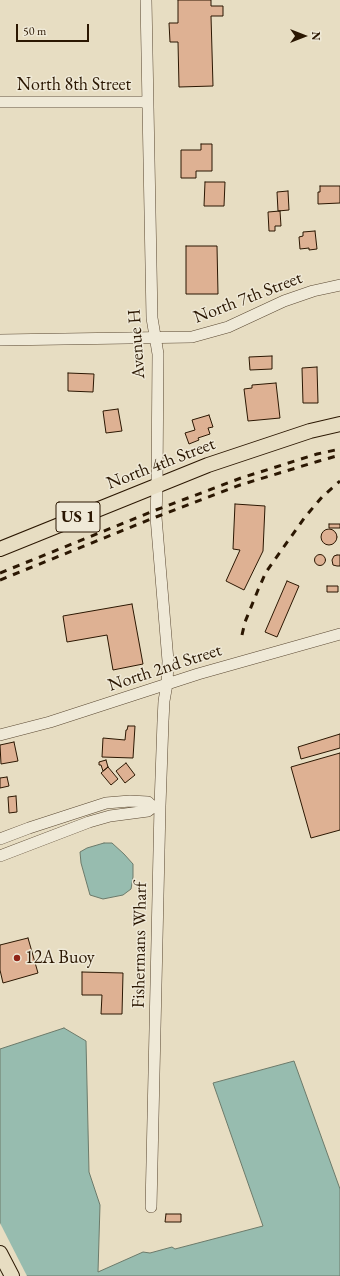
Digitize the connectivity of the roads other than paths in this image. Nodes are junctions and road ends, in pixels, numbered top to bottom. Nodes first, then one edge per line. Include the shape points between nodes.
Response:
1 (146, 0) edge
2 (0, 102) edge
3 (148, 102) junction
4 (340, 285) edge
5 (155, 338) junction
6 (0, 340) edge
7 (340, 424) edge
8 (157, 485) junction
9 (0, 549) edge
10 (340, 634) edge
11 (167, 684) junction
12 (0, 735) edge
13 (156, 806) junction
14 (0, 839) edge
15 (0, 856) edge
16 (151, 1207) dead end
17 (0, 1253) edge
18 (12, 1276) edge

1 - 3 street, Avenue H
2 - 3 street, North 8th Street
3 - 5 street, Avenue H via 152,318
4 - 5 street, North 7th Street via 284,301 228,327 192,337
5 - 6 street, North 7th Street
5 - 8 street, Avenue H via 158,354
7 - 8 main road, North 4th Street / US 1 via 310,431
8 - 9 main road, North 4th Street / US 1
8 - 11 street, Avenue H via 156,517 168,661
10 - 11 street, North 2nd Street
11 - 12 street, North 2nd Street via 50,722
11 - 13 street, Fishermans Wharf
13 - 14 street via 148,802 106,803
13 - 15 street via 148,811 110,816 89,822
13 - 16 street, Fishermans Wharf
17 - 18 main road

